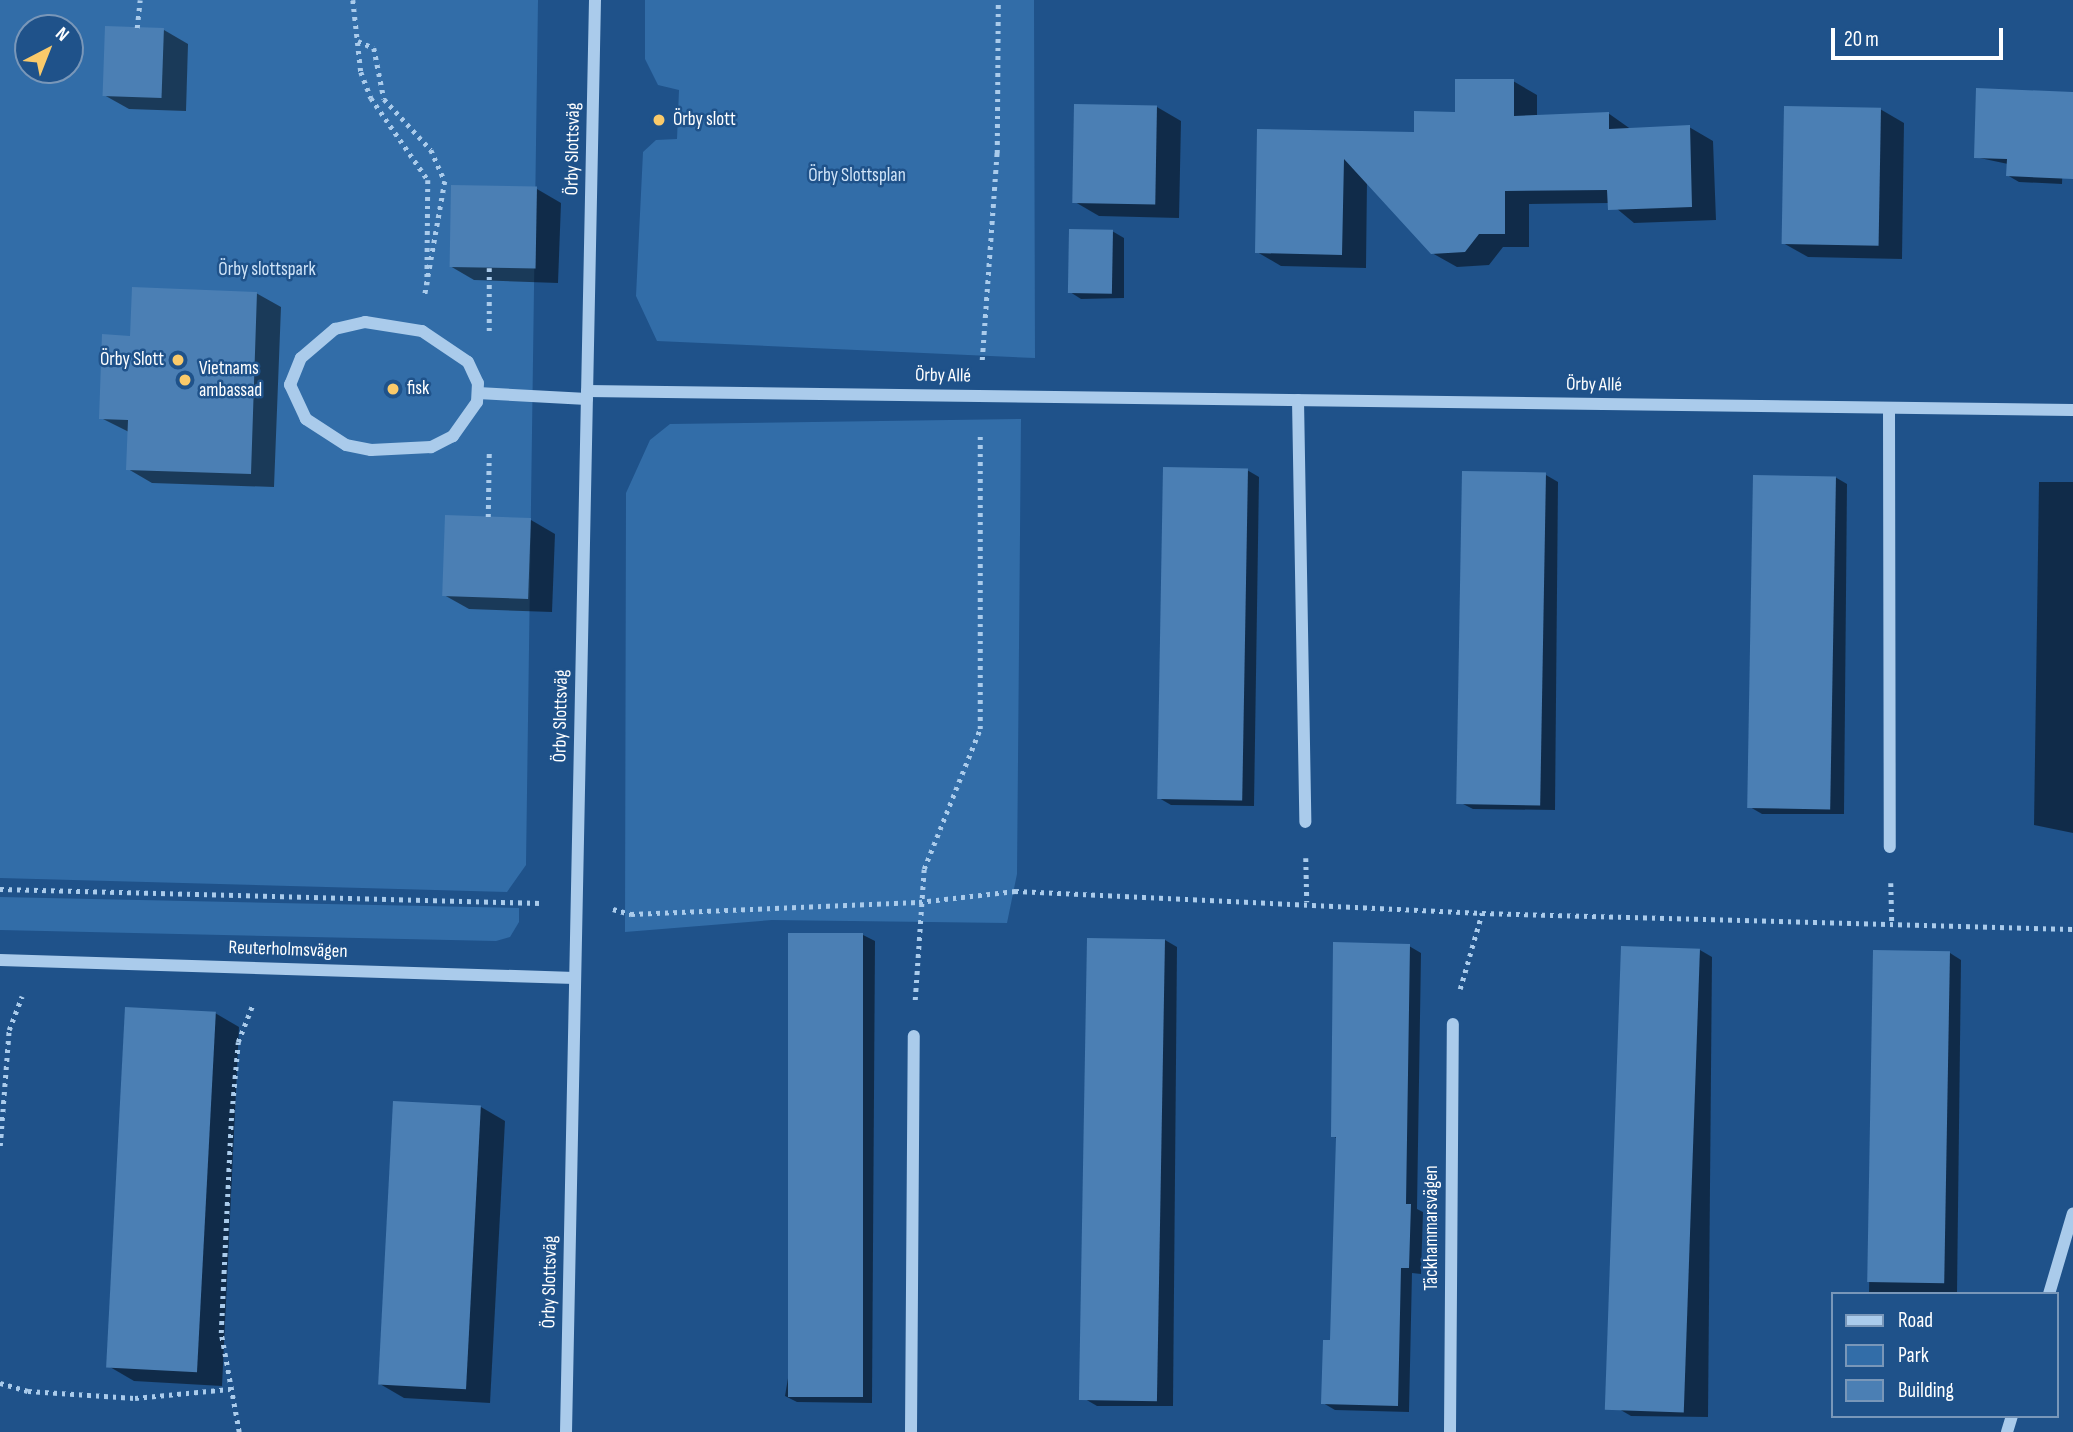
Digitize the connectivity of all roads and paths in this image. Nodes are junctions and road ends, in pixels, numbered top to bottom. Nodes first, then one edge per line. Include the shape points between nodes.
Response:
1 (140, 0) edge
2 (353, 0) edge
3 (595, 0) edge
4 (998, 0) edge
5 (136, 28) dead end
6 (358, 41) junction
7 (478, 393) junction
8 (587, 395) junction
9 (979, 396) junction
10 (1298, 400) junction
11 (1889, 408) junction
12 (2073, 410) edge
13 (1305, 822) joint
14 (1891, 848) dead end
15 (0, 889) edge
16 (577, 901) junction
17 (919, 902) junction
18 (1307, 902) junction
19 (1482, 913) junction
20 (2073, 929) edge
21 (0, 960) edge
22 (34, 961) junction
23 (266, 968) junction
24 (575, 978) junction
25 (1453, 1024) joint
26 (914, 1036) joint
27 (0, 1146) edge
28 (2073, 1213) edge
29 (2050, 1292) edge
30 (0, 1383) edge
31 (230, 1389) junction
32 (239, 1432) edge
33 (566, 1432) edge
34 (911, 1432) edge
35 (1450, 1432) edge

1 - 5 path
2 - 6 path
3 - 8 street, Örby Slottsväg
4 - 9 path via 998,153
6 - 6 path via 371,98 428,180 427,288 445,181 431,150 384,99 374,48
7 - 7 street via 468,362 422,331 393,323 335,330 301,358 290,385 306,419 326,435 346,445 402,451 453,436 470,418
7 - 8 street, Örby Allé
8 - 9 street, Örby Allé
8 - 16 street, Örby Slottsväg
9 - 10 street, Örby Allé
9 - 17 path via 980,729 924,869
10 - 11 street, Örby Allé
10 - 13 street
11 - 12 street, Örby Allé
11 - 14 street
13 - 18 path
15 - 16 path
16 - 17 path via 631,914
16 - 24 street, Örby Slottsväg
17 - 18 path via 1015,891
17 - 26 path
18 - 19 path
19 - 20 path
19 - 25 path
21 - 22 street, Reuterholmsvägen
22 - 23 street, Reuterholmsvägen
22 - 27 path via 9,1030
23 - 24 street, Reuterholmsvägen
23 - 31 path via 239,1042 230,1121 222,1333
24 - 33 street, Örby Slottsväg
25 - 35 street, Täckhammarsvägen
26 - 34 street
28 - 29 street
30 - 31 path via 28,1391 135,1398
31 - 32 path

